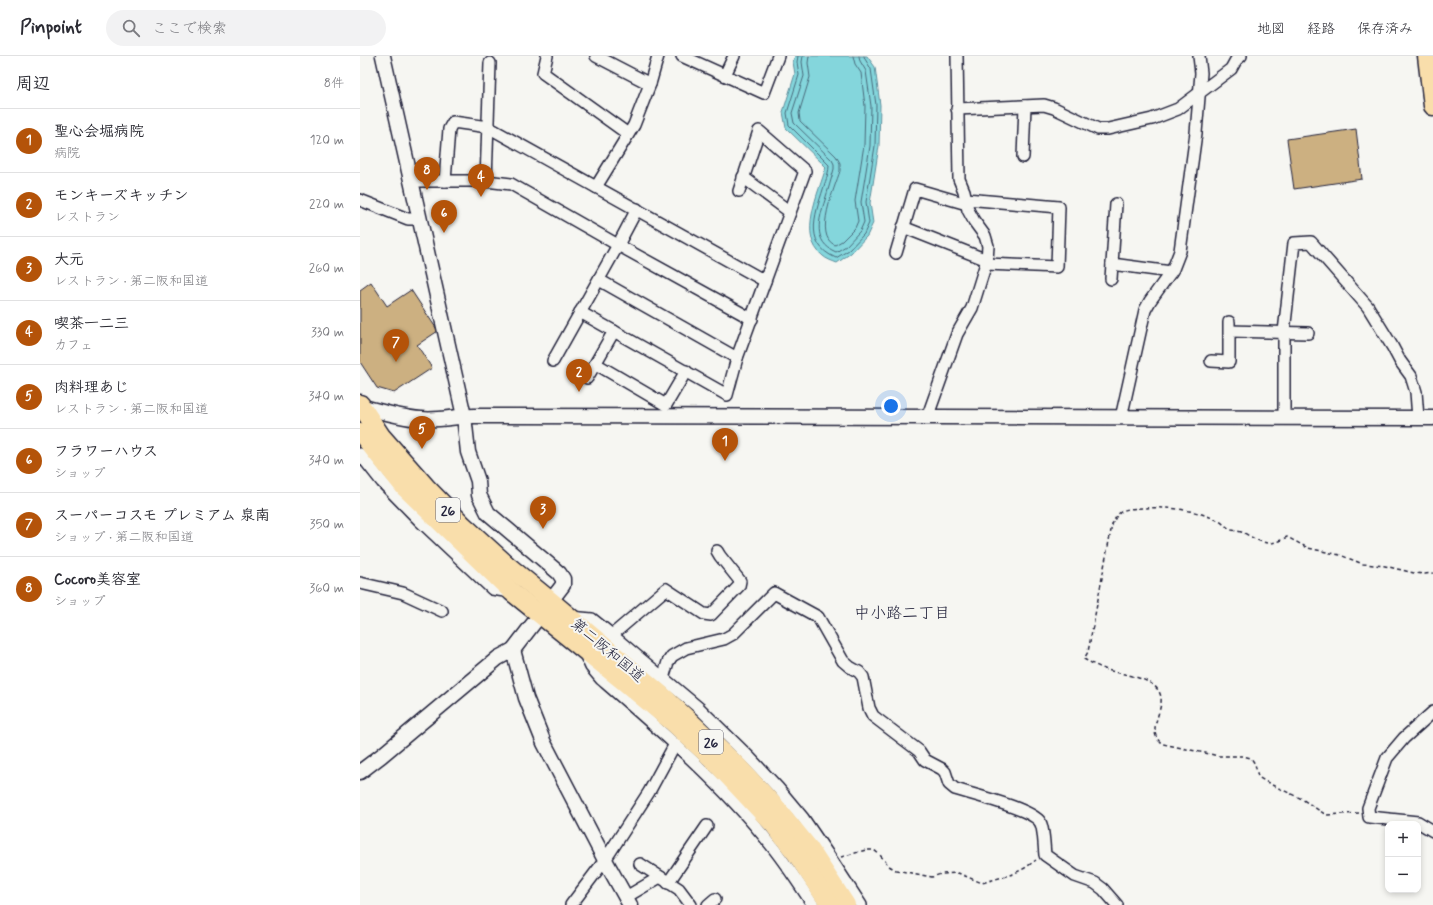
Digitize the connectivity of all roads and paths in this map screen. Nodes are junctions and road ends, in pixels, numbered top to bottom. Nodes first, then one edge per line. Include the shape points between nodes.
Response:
1 (383, 56) edge
2 (547, 56) edge
3 (596, 56) edge
4 (658, 56) edge
5 (682, 56) edge
6 (734, 56) edge
7 (778, 56) edge
8 (957, 56) edge
9 (1199, 56) edge
10 (1241, 56) edge
11 (1427, 56) edge
12 (490, 63) dead end
13 (725, 75) junction
14 (650, 84) junction
15 (1200, 92) junction
16 (1025, 106) junction
17 (1433, 106) edge
18 (957, 109) junction
19 (488, 126) junction
20 (628, 134) junction
21 (1023, 156) dead end
22 (743, 177) junction
23 (410, 181) junction
24 (486, 181) junction
25 (445, 182) junction
26 (596, 187) junction
27 (739, 191) dead end
28 (360, 200) edge
29 (966, 201) junction
30 (1116, 204) dead end
31 (637, 209) junction
32 (790, 212) junction
33 (419, 219) junction
34 (903, 227) junction
35 (618, 246) junction
36 (896, 252) dead end
37 (987, 262) junction
38 (1112, 264) junction
39 (1171, 272) junction
40 (1111, 279) dead end
41 (599, 280) junction
42 (765, 280) junction
43 (580, 312) junction
44 (752, 319) junction
45 (614, 332) junction
46 (1284, 332) junction
47 (1308, 333) dead end
48 (737, 358) junction
49 (553, 361) dead end
50 (1211, 361) dead end
51 (596, 364) junction
52 (686, 372) junction
53 (587, 378) dead end
54 (361, 406) edge
55 (464, 416) junction
56 (1284, 417) junction
57 (927, 418) junction
58 (1121, 418) junction
59 (1418, 418) junction
60 (1433, 418) edge
61 (360, 432) edge
62 (360, 454) edge
63 (717, 551) dead end
64 (1433, 574) edge
65 (360, 583) edge
66 (512, 592) junction
67 (552, 602) junction
68 (442, 611) dead end
69 (540, 616) junction
70 (570, 617) junction
71 (612, 635) junction
72 (582, 648) junction
73 (513, 650) junction
74 (663, 678) junction
75 (1433, 712) edge
76 (675, 744) junction
77 (360, 772) edge
78 (1370, 815) junction
79 (706, 826) dead end
80 (1433, 831) edge
81 (1045, 855) junction
82 (831, 859) junction
83 (604, 860) junction
84 (640, 864) dead end
85 (664, 880) junction
86 (628, 901) edge
87 (571, 905) edge
88 (691, 905) edge
89 (813, 905) edge
90 (830, 905) edge
91 (846, 905) edge
92 (861, 905) edge
93 (1117, 905) edge

1 - 23 street
2 - 20 street via 542,74
3 - 14 street
4 - 14 street
5 - 13 street
6 - 13 street
7 - 13 street via 764,93
8 - 18 street
9 - 15 street
10 - 15 street via 1231,69
11 - 17 main road
12 - 19 street
14 - 20 street
15 - 16 street via 1178,109 1152,119 1108,129 1098,129 1044,105
15 - 39 street via 1180,250
16 - 18 street
16 - 21 street
18 - 29 street via 959,179
19 - 24 street
19 - 25 street via 453,122 449,129
19 - 26 street
20 - 26 street
22 - 27 street
22 - 32 street
22 - 32 street via 759,131 805,172
23 - 25 street
23 - 33 street
24 - 25 street
24 - 35 street via 511,184
26 - 31 street
28 - 33 street via 408,219
29 - 34 street via 915,189
29 - 37 street via 968,210 985,236 988,246
29 - 37 street via 1059,206 1057,267
30 - 38 street
31 - 35 street
31 - 42 street
32 - 42 street
33 - 55 street
34 - 36 street
34 - 37 street
35 - 41 street
35 - 44 street
37 - 57 street via 972,308 957,334
38 - 39 street
38 - 40 street
39 - 58 street via 1145,310
41 - 43 street
41 - 48 street
42 - 44 street
43 - 45 street
43 - 49 street
44 - 48 street
45 - 51 street
45 - 52 street
46 - 47 street
46 - 50 street via 1230,326 1229,362
46 - 56 street
46 - 59 street via 1294,243 1311,242 1368,307 1411,376 1416,392
48 - 52 street via 727,395
51 - 52 street via 666,405
51 - 53 street
54 - 55 street via 420,420 444,420
54 - 67 main road, 第二阪和国道 / 26 via 381,436 426,488 506,565
55 - 57 street
55 - 67 street via 468,452 478,481 479,496 488,513 563,578 563,585
56 - 58 street
56 - 59 street
57 - 58 street
59 - 60 street
61 - 66 main road, 第二阪和国道 / 26 via 406,488
62 - 66 street via 382,482 415,516 492,589
63 - 71 street via 740,581 739,586 711,615 704,614 666,589
64 - 78 path via 1363,564 1340,555 1308,548 1286,537 1273,543 1263,542 1196,512 1182,509 1158,507 1122,511 1115,515 1112,525 1088,652 1084,659 1105,669 1147,681 1158,689 1161,696 1154,733 1157,740 1163,744 1220,756 1251,758 1258,777 1302,799 1326,815 1356,812
65 - 68 street via 404,593
66 - 69 main road, 第二阪和国道 / 26
67 - 69 street
67 - 70 main road, 第二阪和国道 / 26
69 - 72 main road, 第二阪和国道 / 26
69 - 73 street
70 - 71 street via 592,619
70 - 91 main road, 第二阪和国道 / 26 via 662,695 738,766 809,848
71 - 74 street
72 - 76 street via 591,668 601,679
72 - 90 main road, 第二阪和国道 / 26 via 671,721 749,796 797,855
73 - 77 street via 498,658
73 - 83 street via 526,698 544,743
74 - 81 street via 672,656 686,648 724,639 733,634 774,592 818,617 843,661 863,677 872,716 919,751 925,760 942,769 949,784 955,789 1014,807 1039,820
74 - 82 street via 699,708 764,773 803,818
75 - 78 street via 1404,738 1387,758 1368,808
76 - 83 street via 649,792
76 - 89 street via 722,789 771,845
78 - 80 street via 1369,817 1418,822
79 - 85 street
81 - 82 path via 1013,874 982,883 958,873 932,877 896,870 874,850
81 - 93 street via 1075,876 1095,883
82 - 92 street
83 - 86 street
83 - 87 street
84 - 85 street
85 - 86 street
85 - 88 street via 678,889

